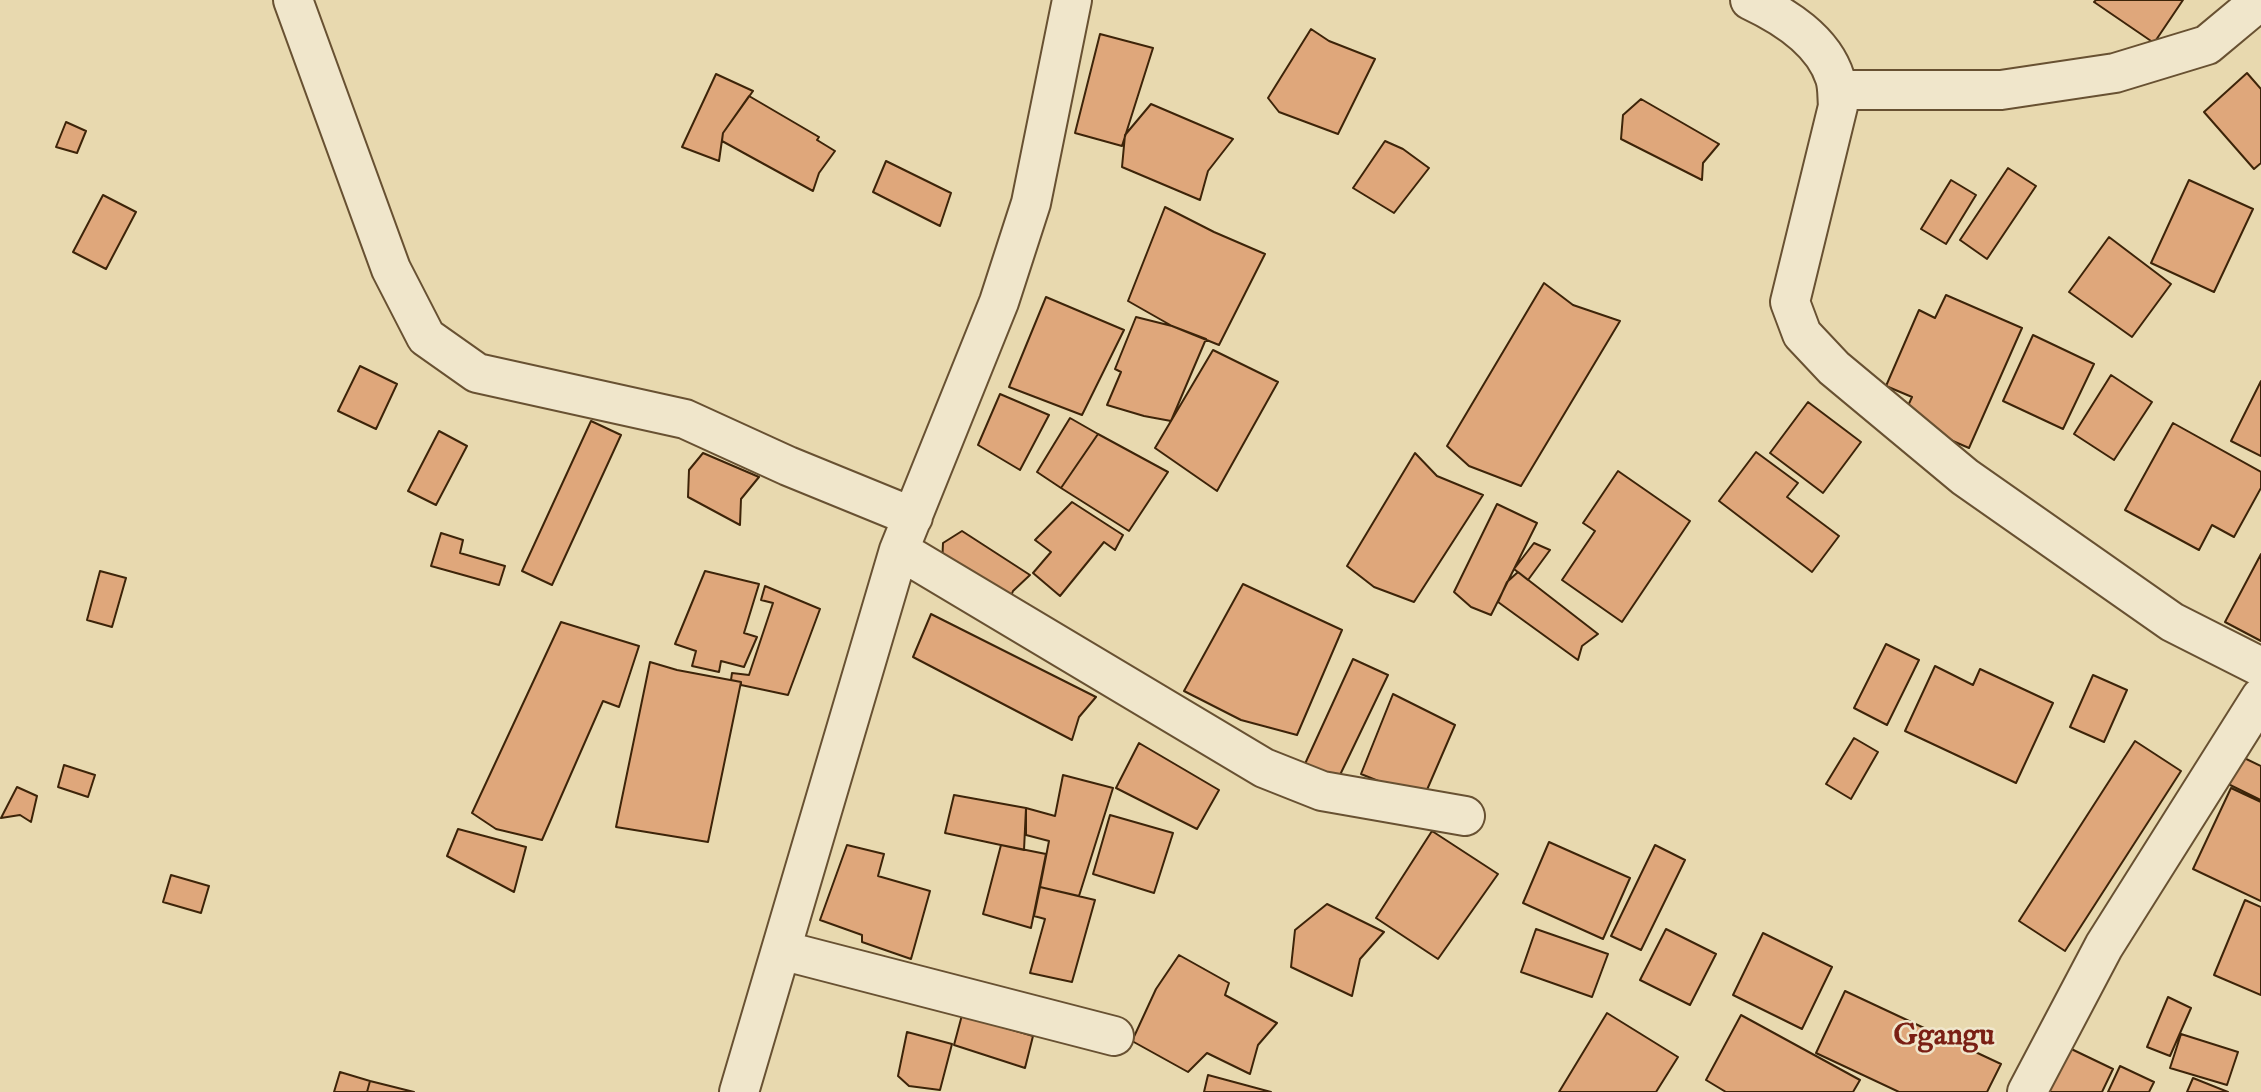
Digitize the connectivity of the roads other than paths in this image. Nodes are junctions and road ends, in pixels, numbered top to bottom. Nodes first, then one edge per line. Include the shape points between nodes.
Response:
1 (293, 0) edge
2 (1072, 0) edge
3 (1751, 0) edge
4 (2260, 0) edge
5 (1837, 90) junction
6 (906, 533) junction
7 (2261, 667) edge
8 (2261, 697) edge
9 (1465, 816) dead end
10 (781, 950) junction
11 (1114, 1036) dead end
12 (739, 1092) edge
13 (2026, 1092) edge

1 - 6 street via 391,269 426,337 477,373 685,419 788,466
2 - 6 street via 1031,203 999,302
3 - 5 street via 1781,15 1811,40 1835,77
4 - 5 street via 2207,45 2115,73 2001,90
5 - 7 street via 1838,106 1790,302 1802,334 1834,368 1965,477 2172,622
6 - 9 street via 1264,768 1322,791
6 - 10 street
8 - 13 street via 2104,946
10 - 11 street
10 - 12 street

